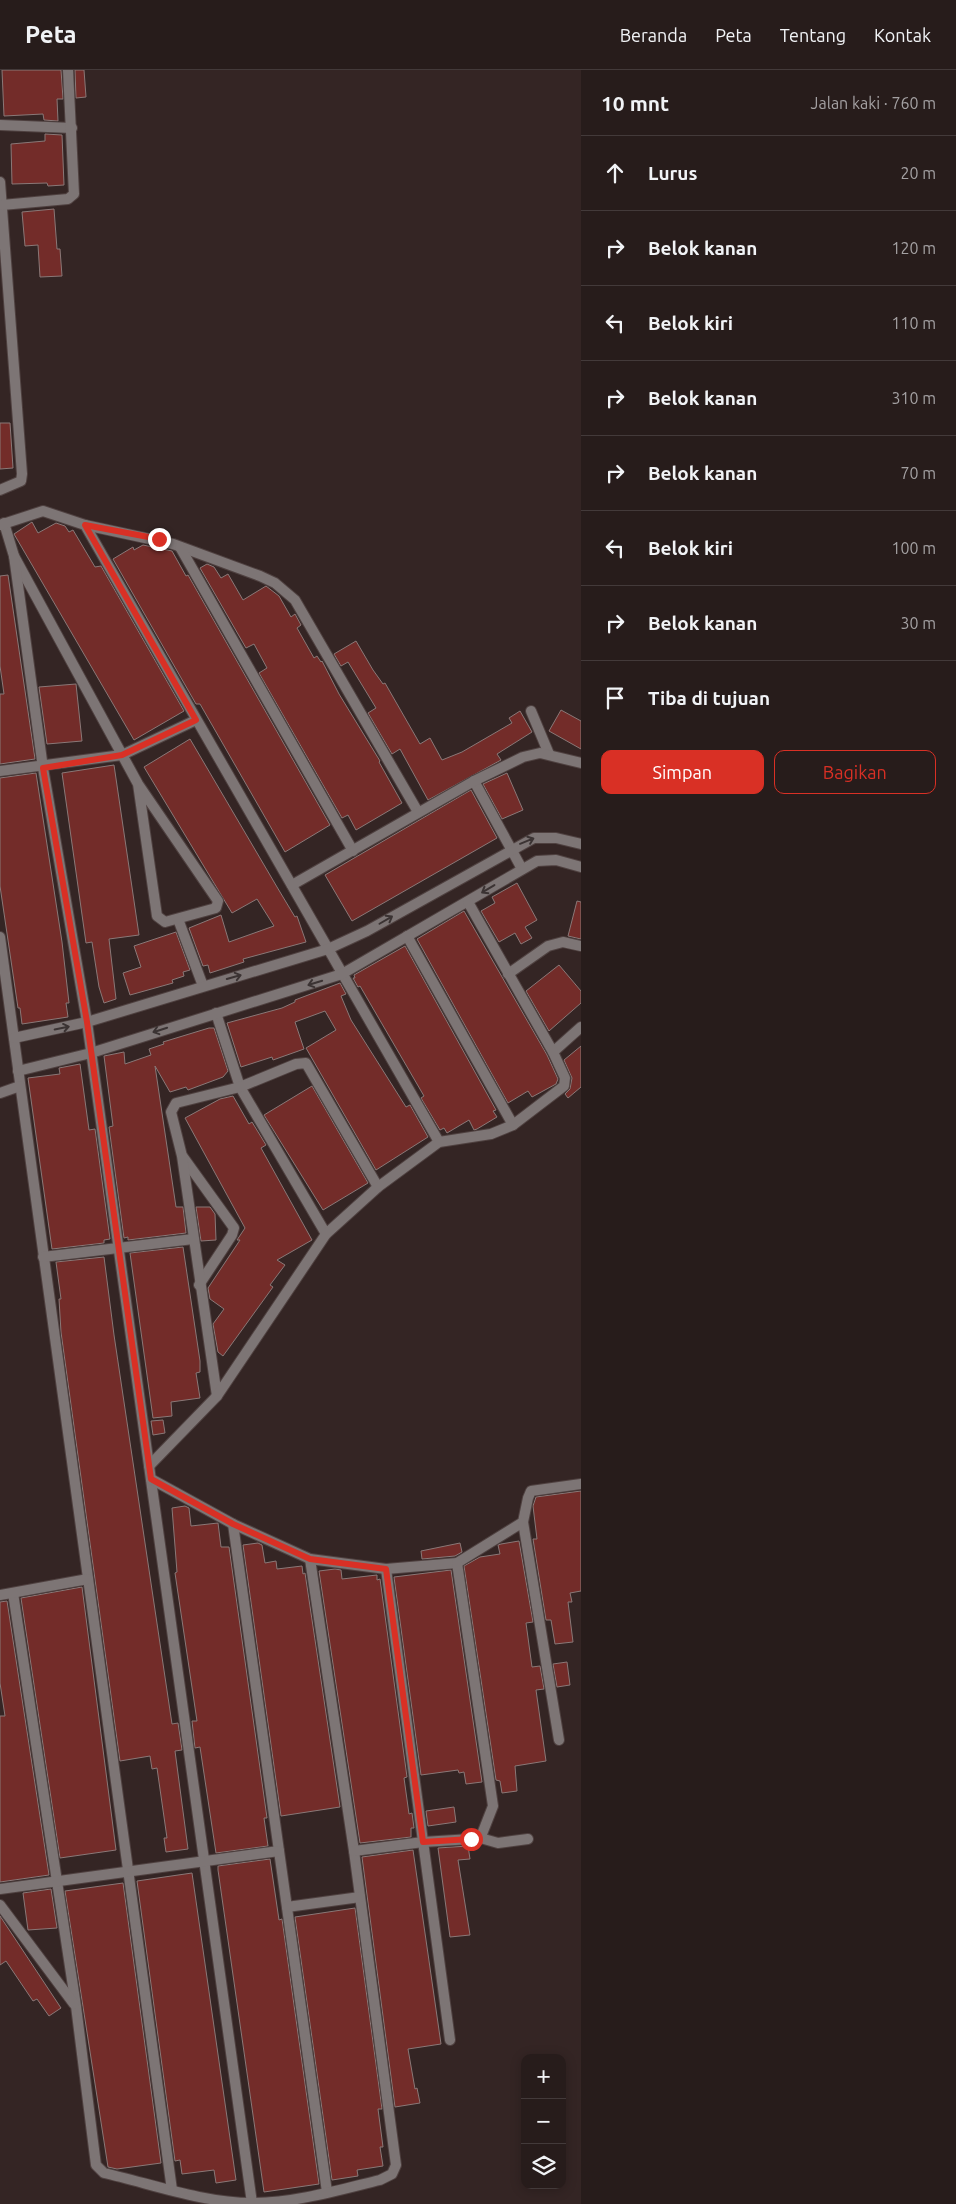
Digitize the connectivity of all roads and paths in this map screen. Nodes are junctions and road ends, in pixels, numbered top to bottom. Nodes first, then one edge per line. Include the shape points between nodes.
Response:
1 (68, 70) edge
2 (0, 125) edge
3 (72, 128) junction
4 (0, 182) edge
5 (2, 205) junction
6 (0, 490) edge
7 (2, 524) edge
8 (85, 525) junction
9 (180, 547) junction
10 (14, 556) junction
11 (531, 711) dead end
12 (196, 720) junction
13 (549, 754) junction
14 (122, 755) junction
15 (581, 764) edge
16 (43, 768) junction
17 (0, 772) edge
18 (474, 781) junction
19 (138, 784) junction
20 (418, 812) junction
21 (581, 844) edge
22 (510, 850) junction
23 (353, 851) junction
24 (581, 867) edge
25 (522, 869) junction
26 (292, 885) junction
27 (468, 902) junction
28 (178, 919) junction
29 (407, 936) junction
30 (0, 937) edge
31 (581, 946) edge
32 (328, 950) junction
33 (342, 974) junction
34 (508, 974) junction
35 (203, 986) junction
36 (216, 1013) junction
37 (87, 1022) junction
38 (581, 1028) edge
39 (14, 1038) junction
40 (553, 1052) junction
41 (91, 1053) junction
42 (18, 1071) junction
43 (20, 1086) junction
44 (240, 1087) junction
45 (0, 1093) edge
46 (513, 1125) junction
47 (439, 1142) junction
48 (182, 1156) junction
49 (378, 1187) junction
50 (326, 1234) junction
51 (193, 1240) junction
52 (117, 1248) junction
53 (43, 1257) junction
54 (199, 1285) junction
55 (217, 1396) junction
56 (149, 1466) junction
57 (151, 1479) junction
58 (581, 1484) edge
59 (523, 1522) junction
60 (233, 1524) junction
61 (310, 1559) junction
62 (457, 1563) junction
63 (386, 1569) junction
64 (88, 1579) junction
65 (13, 1593) junction
66 (0, 1594) edge
67 (559, 1740) dead end
68 (477, 1837) junction
69 (528, 1839) dead end
70 (423, 1842) junction
71 (279, 1851) junction
72 (354, 1851) junction
73 (205, 1861) junction
74 (129, 1872) junction
75 (57, 1882) junction
76 (0, 1889) edge
77 (360, 1897) junction
78 (0, 1905) edge
79 (287, 1907) junction
80 (76, 2006) junction
81 (450, 2040) dead end
82 (172, 2190) junction
83 (327, 2192) junction
84 (252, 2203) edge

1 - 3 street
2 - 3 street
3 - 5 street via 74,194 68,199
4 - 5 street
5 - 6 street via 22,474 21,481
7 - 8 street via 43,511
7 - 10 street
8 - 9 street via 159,539
8 - 12 street
9 - 20 street via 260,576 275,583 295,600
9 - 23 street
10 - 14 street
10 - 16 street
11 - 13 street
12 - 14 street
12 - 26 street
13 - 15 street
13 - 18 street via 523,757
14 - 16 street
14 - 19 street
16 - 17 street
16 - 37 street
18 - 20 street
18 - 22 street
19 - 28 street via 157,916 165,922
19 - 28 street via 218,901 216,908
20 - 23 street
22 -> 21 street via 528,840 543,837
22 - 25 street
32 -> 22 street
23 - 26 street
24 - 25 street via 544,860
25 -> 27 street
26 - 32 street
27 - 29 street
27 - 34 street
28 - 35 street
29 - 33 street
29 - 46 street
30 - 39 street
31 - 34 street via 563,942 548,946
32 - 33 street
35 -> 32 street
33 -> 36 street
33 - 47 street
34 - 40 street
35 - 37 street
36 -> 41 street
36 - 44 street
39 -> 37 street
37 - 41 street
38 - 40 street
39 - 42 street
40 - 46 street via 566,1078 564,1086
41 - 42 street
41 - 52 street
42 - 43 street
43 - 45 street
43 - 53 street
44 - 48 street via 172,1106
44 - 49 street via 306,1063
44 - 50 street
46 - 47 street via 490,1134
47 - 49 street
48 - 51 street
48 - 54 street via 234,1228
49 - 50 street
50 - 55 street
51 - 52 street
51 - 54 street
52 - 53 street
52 - 56 street
53 - 64 street
54 - 55 street
55 - 56 street
56 - 57 street
57 - 60 street
57 - 73 street
58 - 59 street via 531,1491
59 - 62 street
59 - 67 street
60 - 61 street
60 - 71 street
61 - 63 street
61 - 72 street
62 - 63 street
62 - 68 street via 492,1806 484,1831
63 - 70 street
64 - 65 street
64 - 74 street
65 - 66 street
65 - 75 street
68 - 69 street via 498,1843
68 - 70 street
70 - 72 street
70 - 81 street
71 - 73 street
71 - 79 street
72 - 77 street
73 - 74 street
73 - 84 street
74 - 75 street
74 - 82 street
75 - 76 street
75 - 80 street
77 - 79 street
77 - 83 street via 396,2165 388,2177
78 - 80 street
79 - 83 street
80 - 82 street via 96,2165 104,2173
82 - 84 street
83 - 84 street

